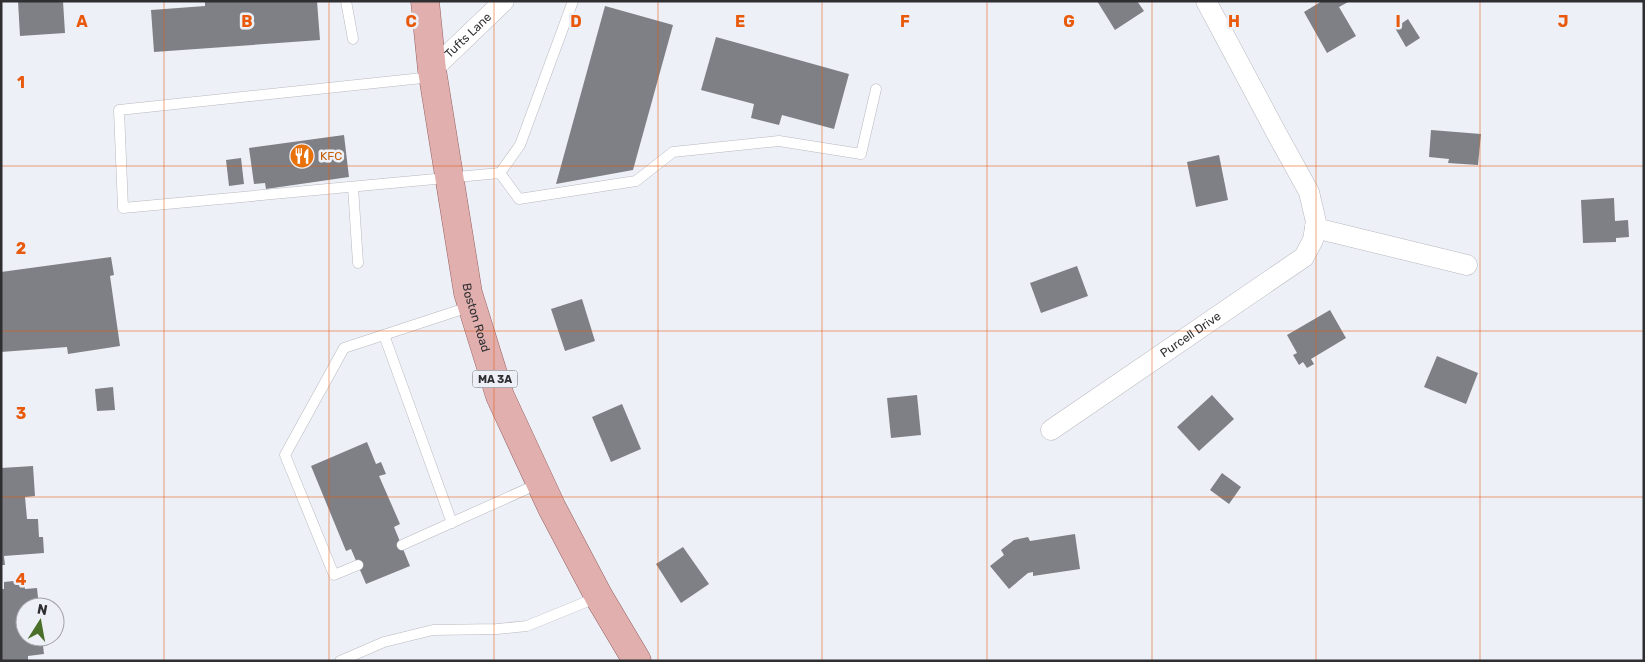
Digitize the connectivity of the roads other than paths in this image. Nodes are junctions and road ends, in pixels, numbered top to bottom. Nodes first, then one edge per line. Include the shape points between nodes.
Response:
1 (346, 1) edge
2 (425, 1) edge
3 (504, 1) edge
4 (1206, 1) edge
5 (573, 2) edge
6 (353, 39) dead end
7 (433, 74) junction
8 (876, 89) dead end
9 (500, 173) junction
10 (450, 178) junction
11 (353, 187) junction
12 (1315, 228) junction
13 (358, 263) dead end
14 (1467, 265) dead end
15 (472, 306) junction
16 (384, 334) junction
17 (1051, 430) dead end
18 (540, 483) junction
19 (452, 522) junction
20 (402, 545) dead end
21 (358, 565) dead end
22 (599, 596) junction
23 (340, 661) edge
24 (637, 661) edge

1 - 6 lane
2 - 7 main road, Boston Road / MA 3A
3 - 7 street, Tufts Lane
4 - 12 street, Purcell Drive via 1309,192
5 - 9 lane via 520,145
7 - 10 main road, Boston Road / MA 3A
7 - 11 lane via 119,110 123,208
8 - 9 lane via 861,154 779,140 673,152 636,181 519,199
9 - 10 lane
10 - 11 lane
10 - 15 main road, Boston Road / MA 3A
11 - 13 lane
12 - 14 street
12 - 17 street, Purcell Drive via 1304,257
15 - 16 lane
15 - 18 main road, Boston Road / MA 3A via 500,396
16 - 19 lane
16 - 21 lane via 344,348 285,455 334,575
18 - 19 lane
18 - 22 main road, Boston Road / MA 3A
19 - 20 lane
22 - 23 lane via 527,626 432,630 384,642
22 - 24 main road, Boston Road / MA 3A

